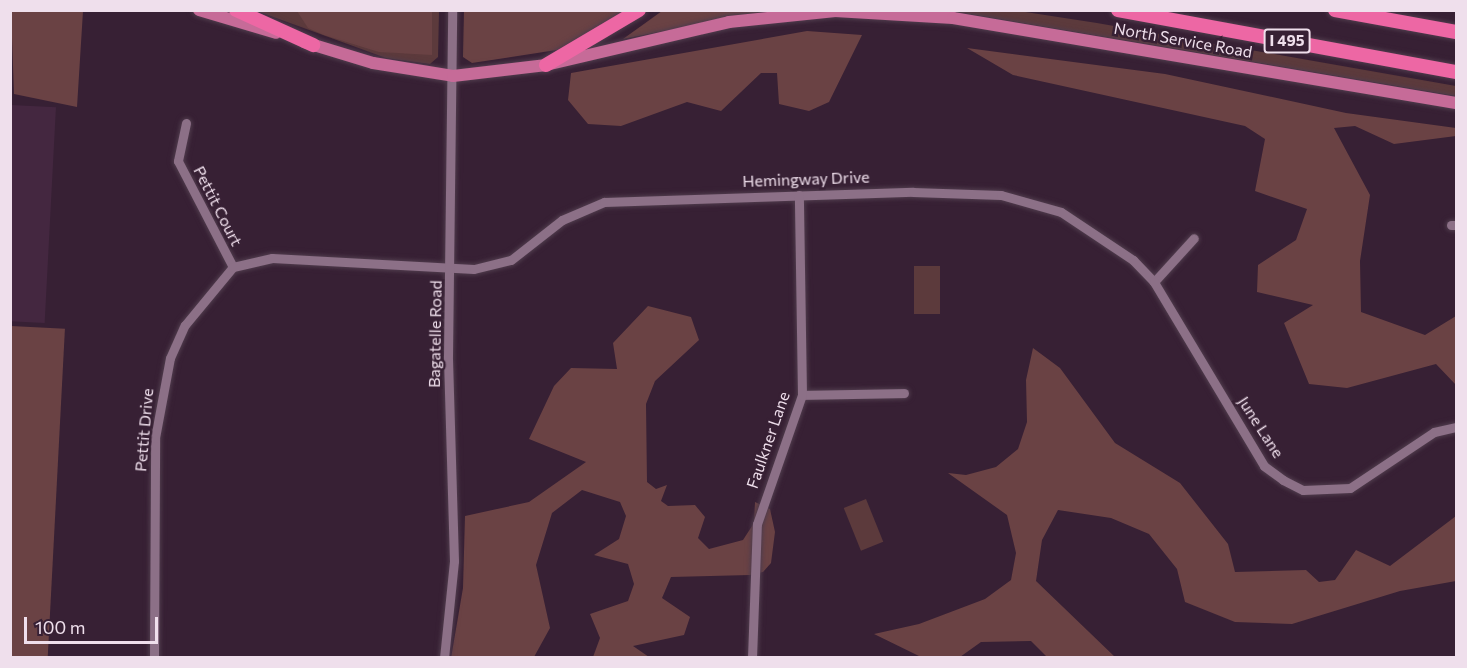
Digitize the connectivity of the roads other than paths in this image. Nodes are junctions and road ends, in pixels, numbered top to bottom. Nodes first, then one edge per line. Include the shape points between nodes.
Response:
1 (199, 10) edge
2 (236, 10) edge
3 (452, 10) edge
4 (639, 10) edge
5 (1118, 10) edge
6 (1335, 10) edge
7 (1456, 32) edge
8 (313, 45) junction
9 (546, 65) junction
10 (1456, 72) edge
11 (453, 76) junction
12 (1456, 103) edge
13 (186, 123) dead end
14 (799, 195) junction
15 (1194, 238) dead end
16 (232, 267) junction
17 (451, 271) junction
18 (1154, 282) junction
19 (904, 393) dead end
20 (802, 395) junction
21 (1456, 427) edge
22 (154, 657) edge
23 (444, 657) edge
24 (752, 657) edge

1 - 8 main road, North Service Road
2 - 8 highway
3 - 11 street, Bagatelle Road
4 - 9 highway
5 - 10 highway, I 495
6 - 7 highway
8 - 11 main road, North Service Road via 373,63
9 - 11 main road, North Service Road
9 - 12 main road, North Service Road via 729,22 835,11 953,18
11 - 17 street, Bagatelle Road
13 - 16 street, Pettit Court via 178,161
14 - 17 street, Hemingway Drive via 604,202 562,220 511,260
14 - 18 street, Hemingway Drive via 964,192 1036,203 1095,231
14 - 20 street, Faulkner Lane
15 - 18 street
16 - 17 street via 293,256 331,264
16 - 22 street, Pettit Drive via 185,325 159,396
17 - 23 street, Bagatelle Road via 454,561
18 - 21 street, June Lane via 1264,465 1303,490 1350,488 1434,432
19 - 20 street
20 - 24 street, Faulkner Lane via 757,524

